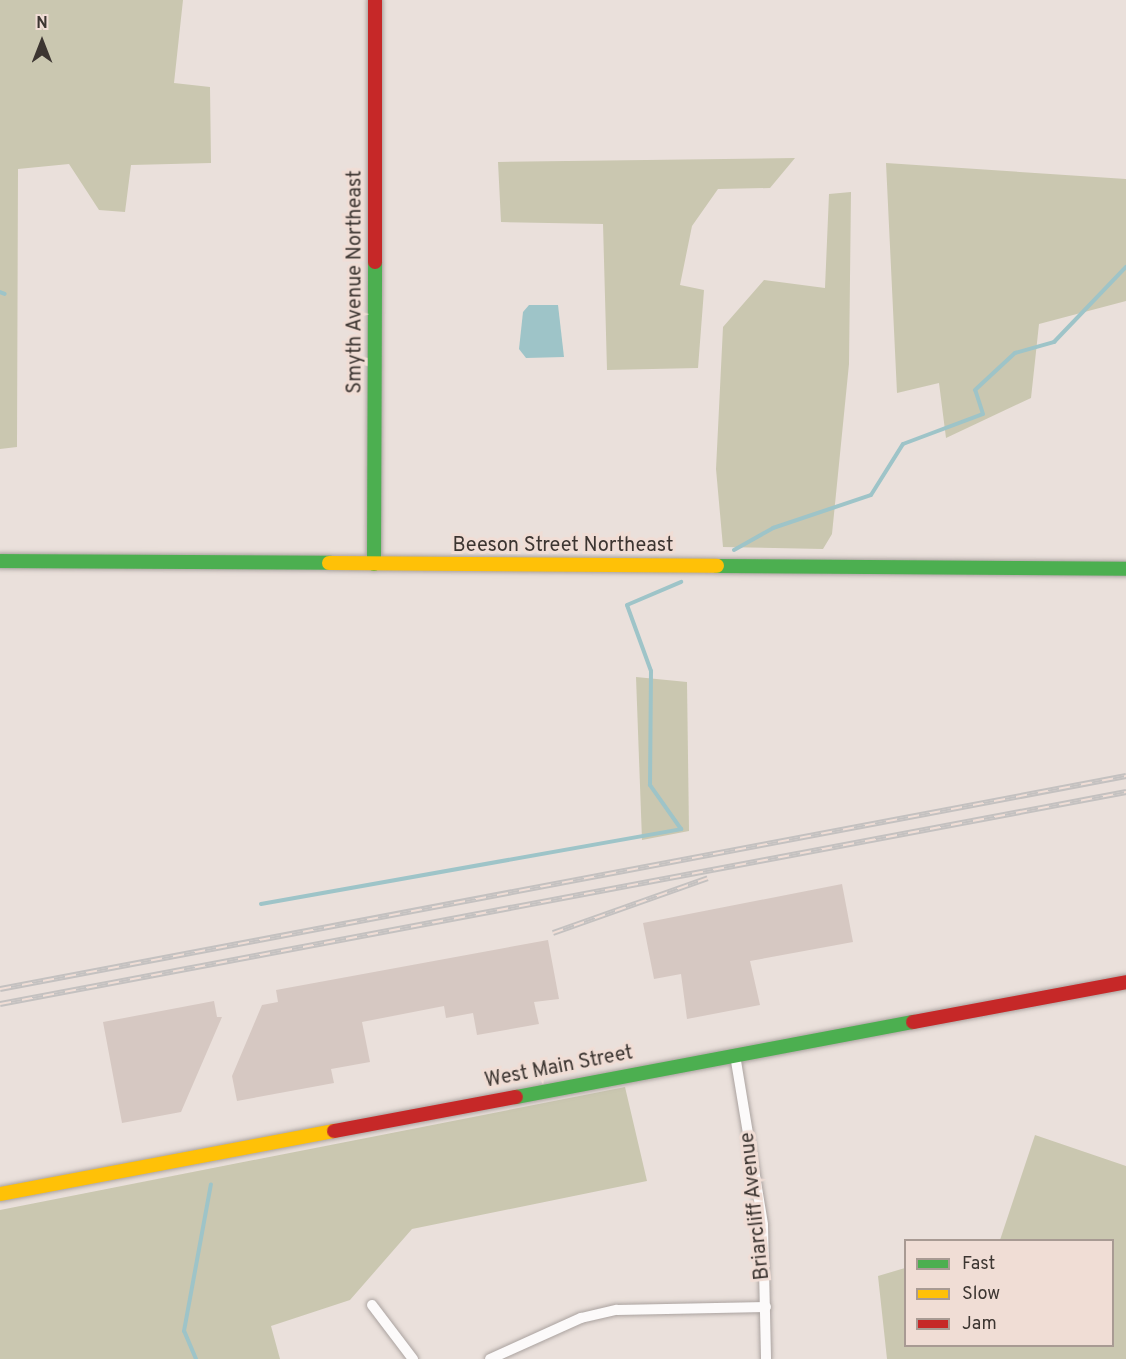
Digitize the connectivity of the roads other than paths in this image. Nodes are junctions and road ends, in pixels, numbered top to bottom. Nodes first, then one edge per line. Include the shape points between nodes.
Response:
1 (375, 0) edge
2 (0, 561) edge
3 (374, 564) junction
4 (1126, 569) edge
5 (1126, 982) edge
6 (735, 1054) junction
7 (0, 1194) edge
8 (372, 1305) dead end
9 (766, 1307) junction
10 (413, 1359) edge
11 (490, 1359) edge
12 (766, 1359) edge

1 - 3 street, Smyth Avenue Northeast
2 - 3 street, Beeson Street Northeast
3 - 4 street, Beeson Street Northeast
5 - 6 street, West Main Street
6 - 7 street, West Main Street
6 - 9 street, Briarcliff Avenue via 759,1195
8 - 10 street
9 - 11 street via 617,1310 581,1318
9 - 12 street, Briarcliff Avenue

